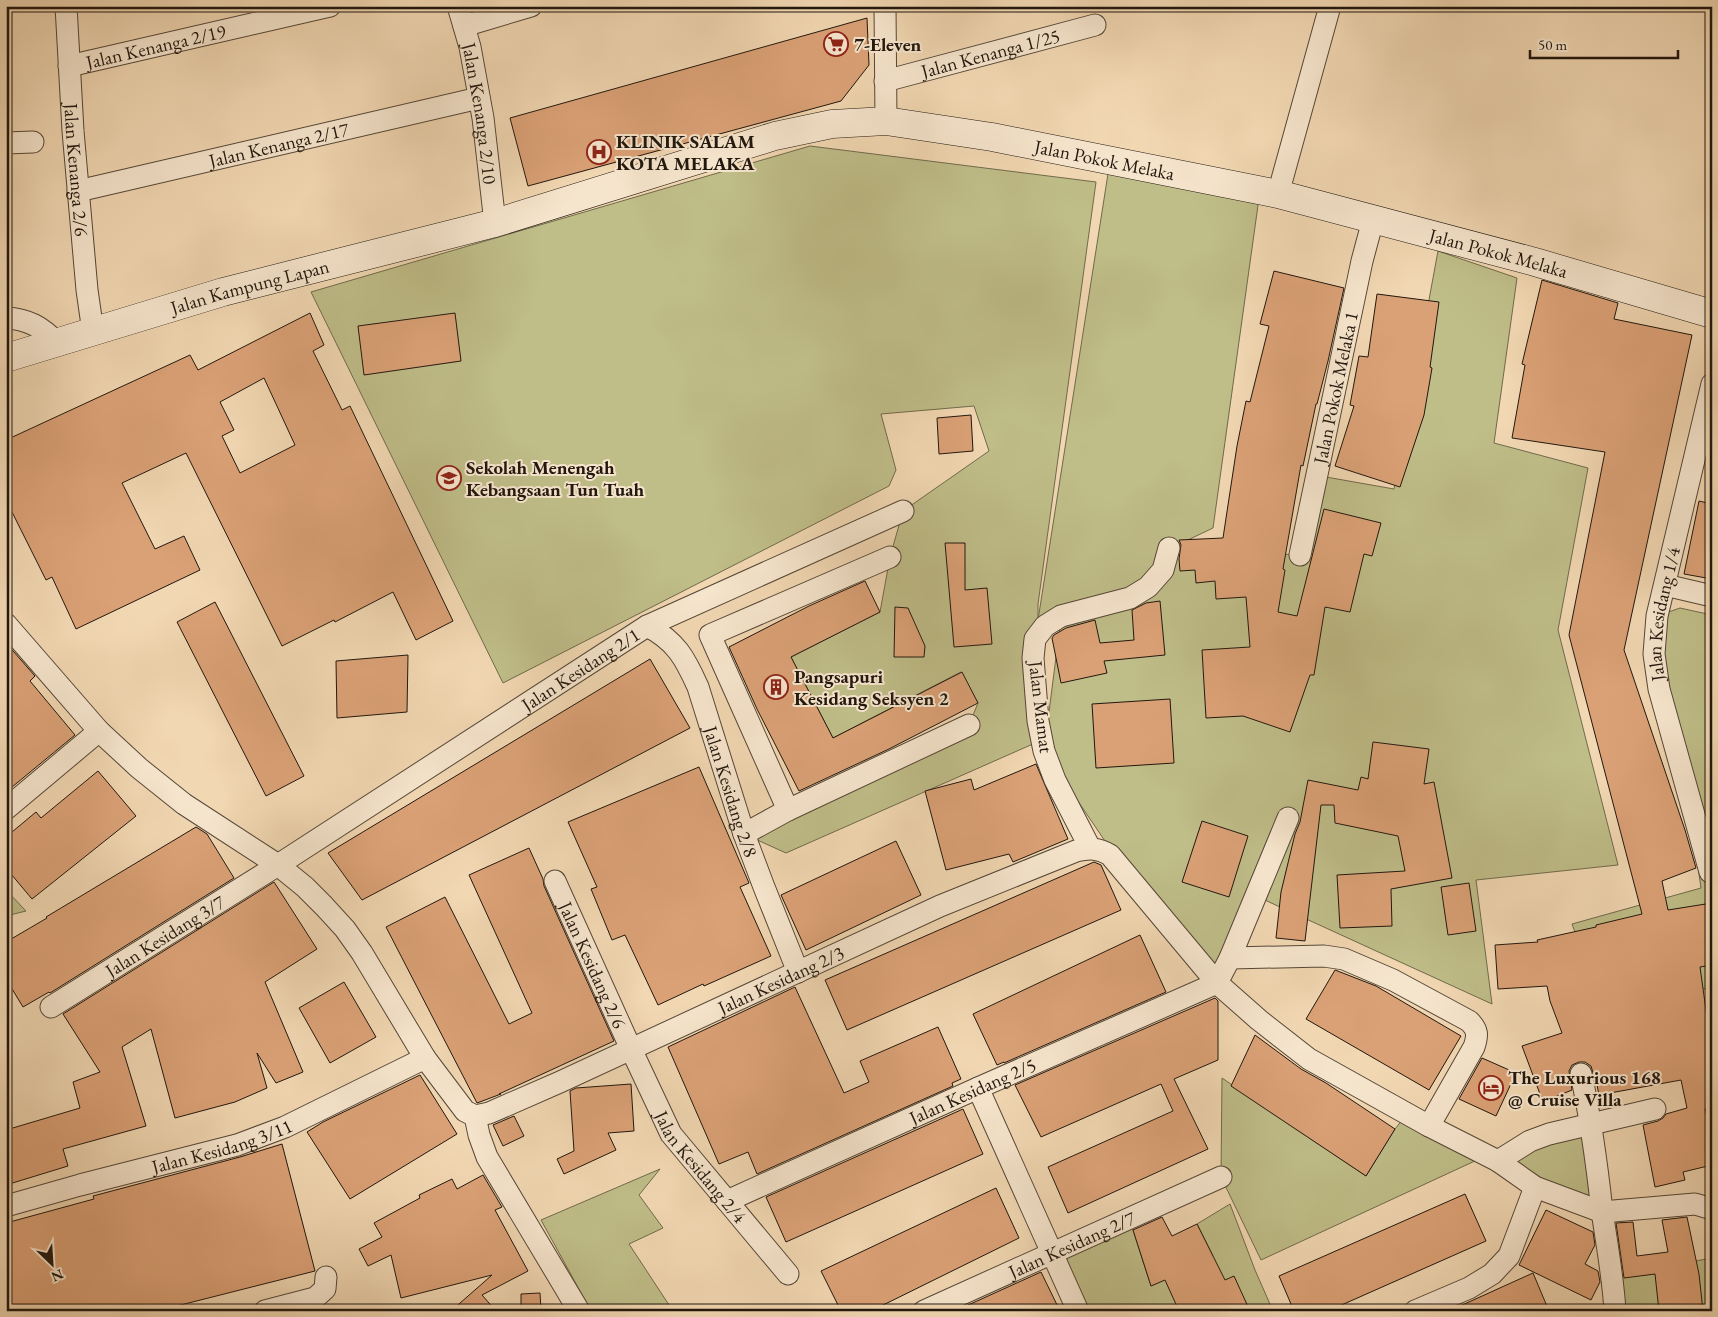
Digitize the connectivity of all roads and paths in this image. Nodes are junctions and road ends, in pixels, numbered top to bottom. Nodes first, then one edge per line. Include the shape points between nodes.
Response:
1 (66, 6) edge
2 (330, 6) edge
3 (531, 6) edge
4 (885, 6) edge
5 (1330, 6) edge
6 (461, 16) edge
7 (1095, 26) dead end
8 (69, 66) junction
9 (885, 81) junction
10 (479, 98) junction
11 (886, 121) junction
12 (33, 142) dead end
13 (6, 143) edge
14 (78, 191) junction
15 (1278, 194) junction
16 (1373, 220) junction
17 (495, 223) junction
18 (1712, 314) edge
19 (6, 318) edge
20 (93, 332) junction
21 (57, 343) junction
22 (6, 358) edge
23 (1712, 384) edge
24 (903, 511) dead end
25 (1169, 548) dead end
26 (1300, 555) dead end
27 (890, 557) dead end
28 (1665, 585) junction
29 (1712, 596) edge
30 (6, 624) edge
31 (647, 626) junction
32 (969, 725) dead end
33 (98, 731) junction
34 (6, 809) edge
35 (788, 810) junction
36 (1288, 818) dead end
37 (744, 834) junction
38 (1090, 848) junction
39 (278, 866) junction
40 (1710, 872) dead end
41 (555, 881) dead end
42 (1230, 958) junction
43 (798, 972) junction
44 (1217, 983) junction
45 (51, 1007) dead end
46 (631, 1049) junction
47 (425, 1058) junction
48 (1581, 1074) dead end
49 (978, 1088) junction
50 (1655, 1109) dead end
51 (475, 1116) junction
52 (1592, 1125) junction
53 (1429, 1126) junction
54 (1498, 1161) junction
55 (1220, 1177) dead end
56 (1535, 1187) junction
57 (727, 1201) junction
58 (6, 1206) edge
59 (1712, 1209) edge
60 (1602, 1212) junction
61 (1052, 1253) junction
62 (788, 1274) dead end
63 (326, 1277) dead end
64 (266, 1311) edge
65 (579, 1311) edge
66 (924, 1311) edge
67 (1078, 1311) edge
68 (1415, 1311) edge
69 (1615, 1311) edge

1 - 8 street, Jalan Kenanga 2/6
2 - 8 street, Jalan Kenanga 2/19
3 - 6 street
4 - 9 street
5 - 15 street
6 - 10 street, Jalan Kenanga 2/10
7 - 9 street, Jalan Kenanga 1/25
8 - 14 street, Jalan Kenanga 2/6
9 - 11 street
10 - 14 street, Jalan Kenanga 2/17
10 - 17 street, Jalan Kenanga 2/10
11 - 15 street, Jalan Pokok Melaka via 992,137
11 - 17 street, Jalan Pokok Melaka via 832,124 775,136
12 - 13 street
14 - 20 street, Jalan Kenanga 2/6
15 - 16 street, Jalan Pokok Melaka
16 - 18 street, Jalan Pokok Melaka via 1535,262
16 - 26 street, Jalan Pokok Melaka 1
17 - 20 street, Jalan Kampung Lapan via 223,292
19 - 21 street via 37,325
20 - 21 street, Jalan Kampung Lapan
21 - 22 street, Jalan Kampung Lapan
23 - 28 street, Jalan Kesidang 1/4
24 - 31 street, Jalan Kesidang 2/1
25 - 38 street, Jalan Mamat via 1163,570 1148,587 1130,598 1061,616 1044,626 1035,639 1032,658 1044,751
27 - 35 street via 710,635
28 - 29 street
28 - 40 street, Jalan Kesidang 1/4 via 1655,624 1654,654 1659,689
30 - 33 street
31 - 37 street, Jalan Kesidang 2/8 via 662,634 676,648 695,680
31 - 39 street, Jalan Kesidang 2/1
32 - 35 street
33 - 34 street
33 - 39 street via 184,804
35 - 37 street
36 - 42 street
37 - 43 street, Jalan Kesidang 2/8
38 - 43 street, Jalan Kesidang 2/3 via 1076,850 940,906
38 - 44 street via 1110,855
39 - 45 street, Jalan Kesidang 3/7
39 - 47 street via 305,887 345,929
41 - 46 street, Jalan Kesidang 2/6
42 - 44 street
42 - 53 street via 1324,956 1344,960 1393,980 1470,1021 1478,1036 1474,1047
43 - 46 street, Jalan Kesidang 2/3
44 - 49 street, Jalan Kesidang 2/5
44 - 53 street via 1258,1020 1310,1059
46 - 51 street, Jalan Kesidang 2/3 via 496,1110
46 - 57 street, Jalan Kesidang 2/4 via 671,1134
47 - 51 street via 465,1111
47 - 58 street, Jalan Kesidang 3/11 via 285,1127 237,1145
48 - 52 street
49 - 57 street, Jalan Kesidang 2/5
49 - 61 street
50 - 52 street
51 - 65 street via 487,1156
52 - 54 street via 1530,1141
52 - 60 street
53 - 54 street
54 - 56 street
55 - 61 street, Jalan Kesidang 2/7
56 - 60 street
56 - 68 street via 1509,1256 1492,1274 1469,1288
57 - 62 street, Jalan Kesidang 2/4
59 - 60 street via 1695,1204
60 - 69 street via 1613,1276
61 - 66 street, Jalan Kesidang 2/7
61 - 67 street
63 - 64 street via 325,1288 315,1298

